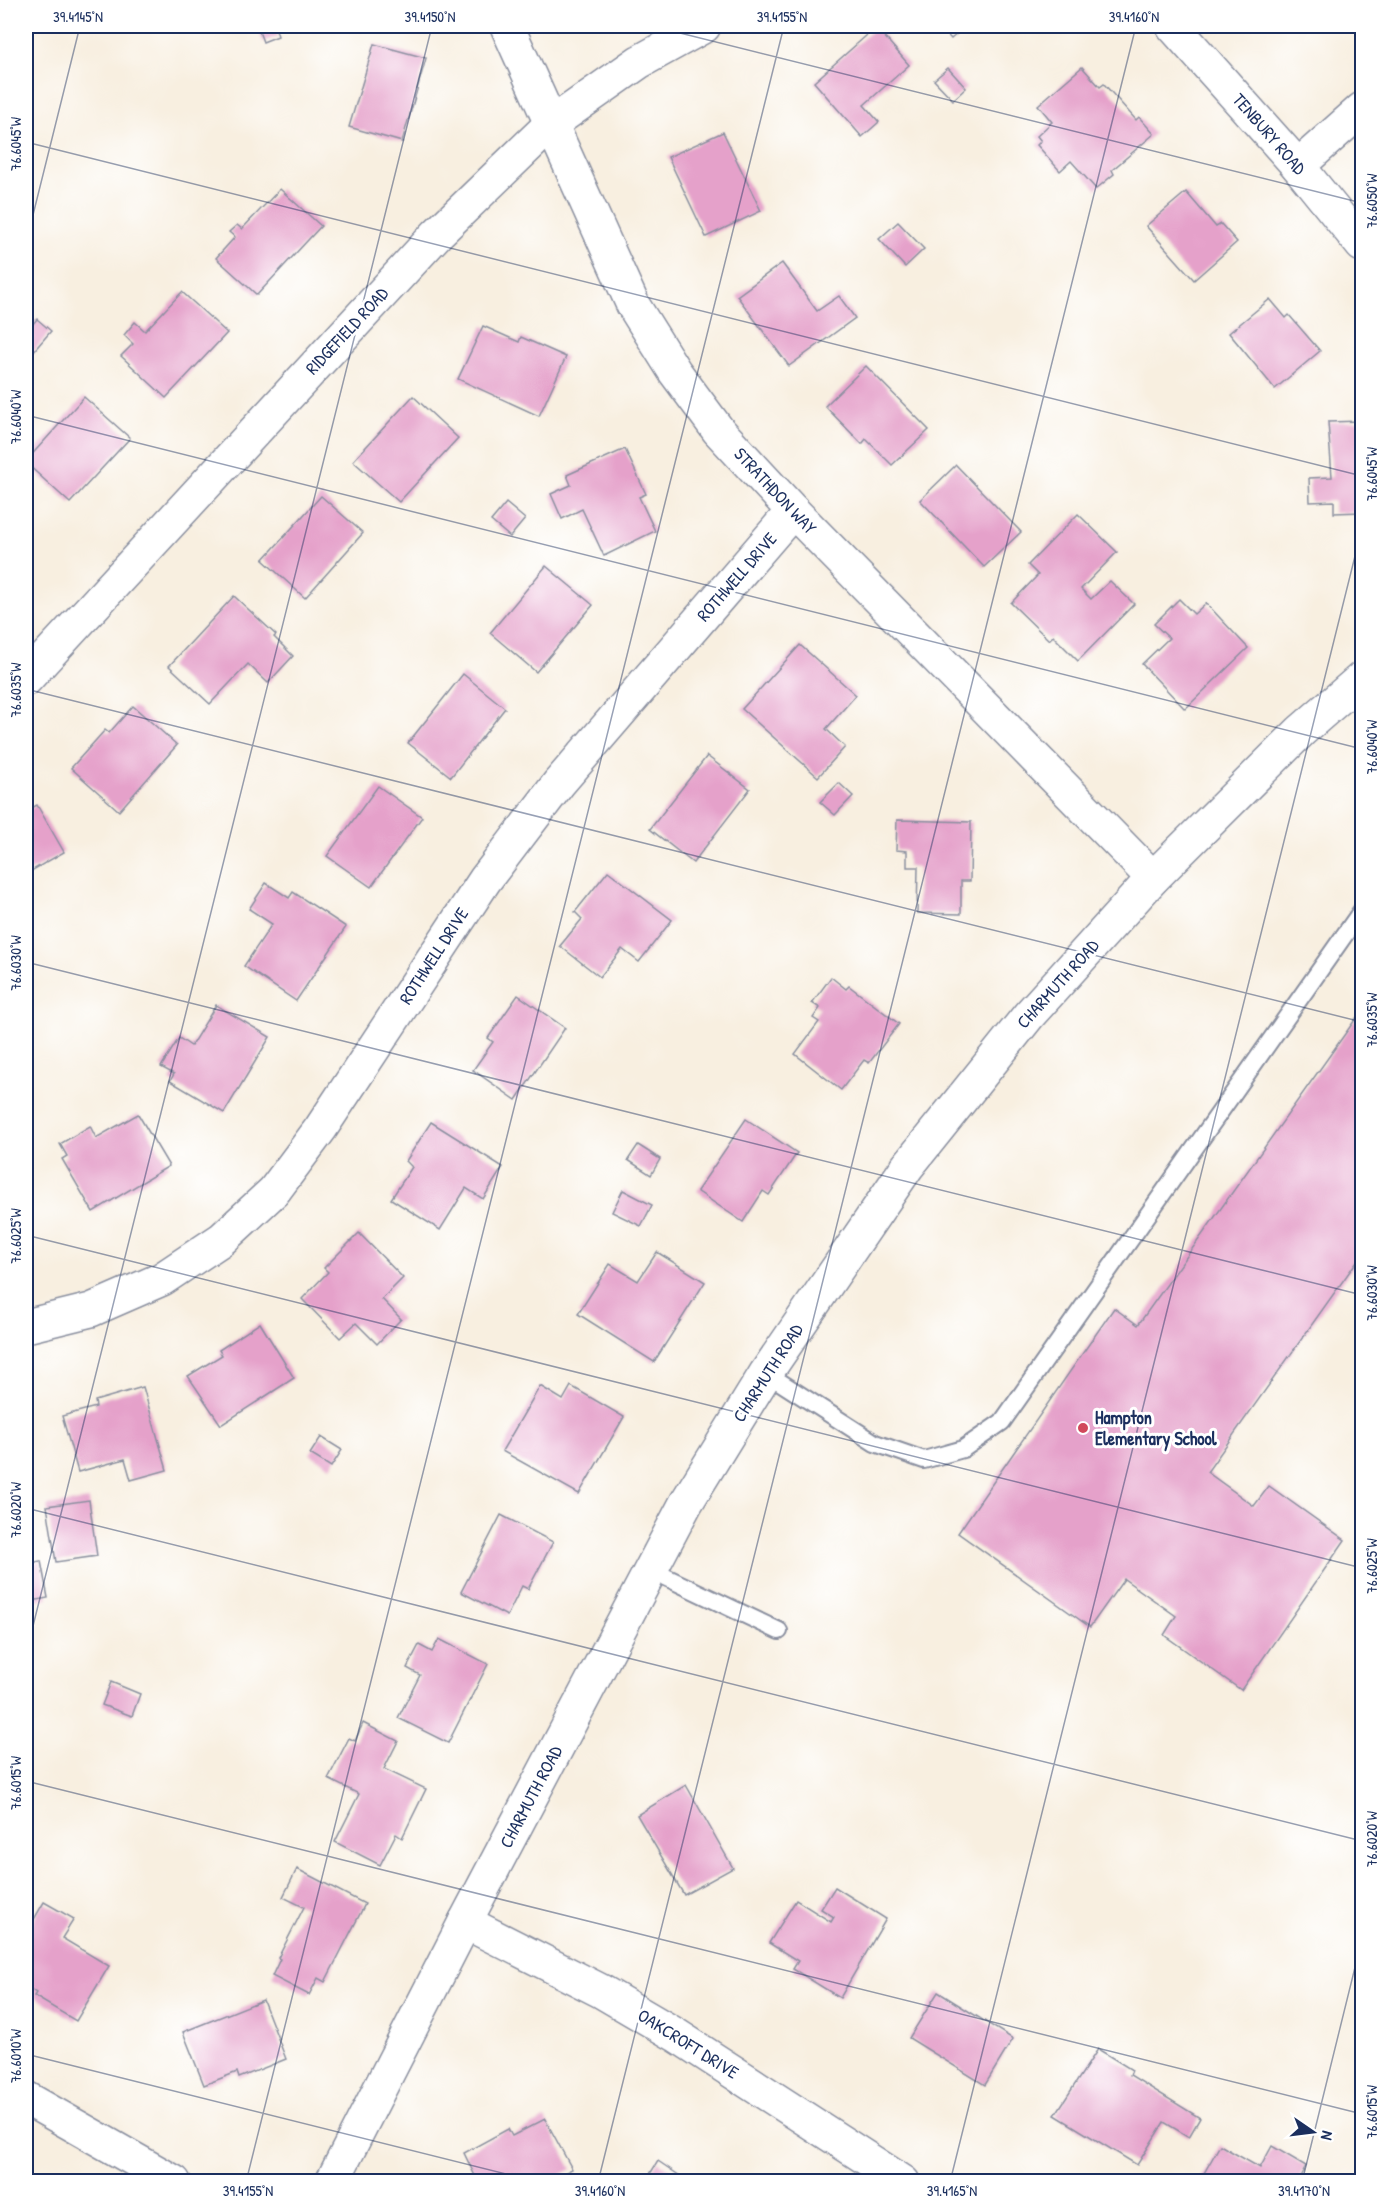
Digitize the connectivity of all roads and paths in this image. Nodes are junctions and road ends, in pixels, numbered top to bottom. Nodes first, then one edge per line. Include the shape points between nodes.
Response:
1 (507, 26) edge
2 (704, 26) edge
3 (1173, 26) edge
4 (1362, 109) edge
5 (551, 124) junction
6 (1298, 166) junction
7 (1362, 245) edge
8 (793, 511) junction
9 (1362, 678) edge
10 (26, 679) edge
11 (1153, 878) junction
12 (1362, 910) edge
13 (26, 1326) edge
14 (766, 1373) junction
15 (651, 1570) junction
16 (779, 1631) dead end
17 (465, 1922) junction
18 (26, 2098) edge
19 (174, 2181) edge
20 (332, 2181) edge
21 (903, 2181) edge

1 - 5 street, STRATHDON WAY
2 - 5 street, RIDGEFIELD ROAD via 639,62
3 - 6 street, TENBURY ROAD
4 - 6 street
5 - 8 street, STRATHDON WAY via 639,315 718,430
5 - 10 street, RIDGEFIELD ROAD via 438,234
6 - 7 street, TENBURY ROAD
8 - 11 street, STRATHDON WAY
8 - 13 street, ROTHWELL DRIVE via 559,783 485,879 321,1128 274,1191 222,1239 162,1278 91,1310
9 - 11 street, CHARMUTH ROAD via 1301,731
11 - 14 street, CHARMUTH ROAD via 1029,1015 907,1167
12 - 14 lane via 1002,1422 963,1449 924,1460 875,1443
14 - 15 street, CHARMUTH ROAD via 686,1503
15 - 16 lane
15 - 17 street, CHARMUTH ROAD
17 - 20 street, CHARMUTH ROAD
17 - 21 street, OAKCROFT DRIVE via 601,1991 676,2035
18 - 19 street

